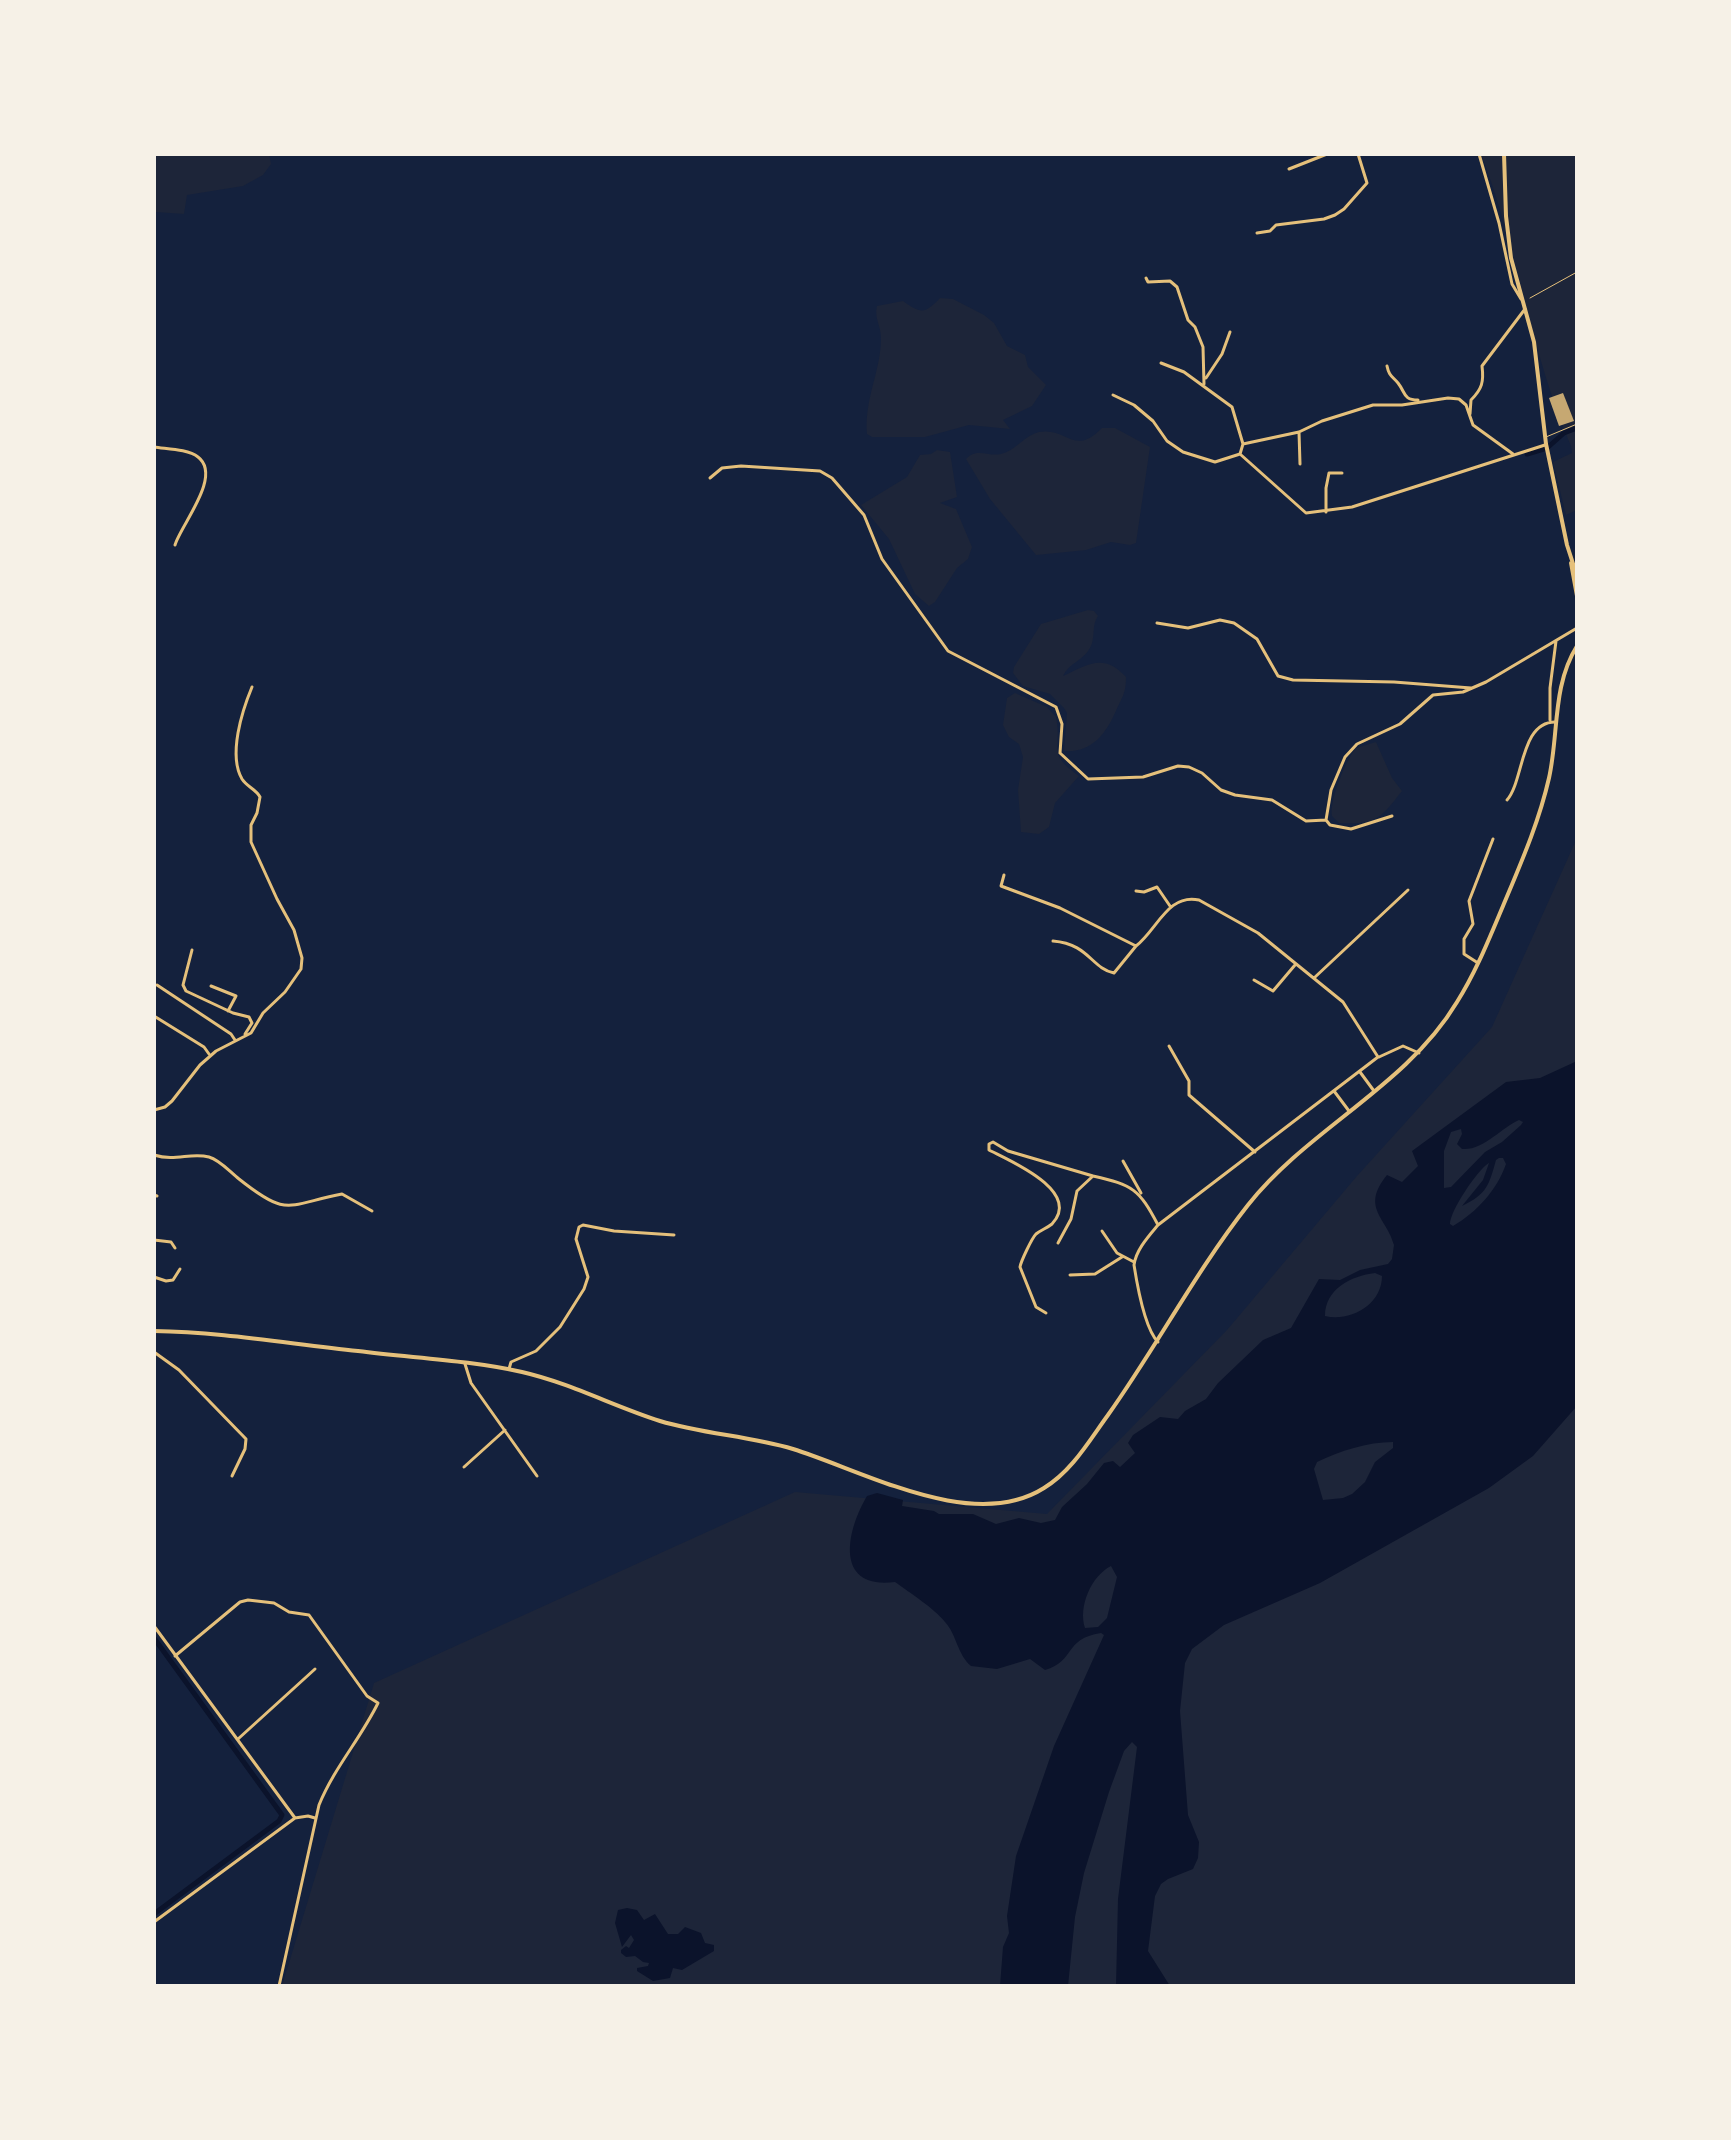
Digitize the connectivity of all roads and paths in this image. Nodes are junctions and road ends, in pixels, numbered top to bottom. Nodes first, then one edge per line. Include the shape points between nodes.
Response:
1 (1327, 154) edge
2 (1358, 154) edge
3 (1479, 154) edge
4 (1504, 154) edge
5 (1289, 169) dead end
6 (1257, 233) dead end
7 (1577, 272) edge
8 (1146, 278) dead end
9 (1523, 302) junction
10 (1525, 309) junction
11 (1230, 332) dead end
12 (1161, 363) dead end
13 (1387, 366) dead end
14 (1204, 383) junction
15 (1113, 395) dead end
16 (1425, 401) junction
17 (1470, 415) junction
18 (1577, 424) edge
19 (1299, 432) junction
20 (1545, 443) junction
21 (1243, 444) junction
22 (154, 447) edge
23 (1240, 454) junction
24 (1513, 454) junction
25 (1300, 464) dead end
26 (1342, 473) dead end
27 (710, 478) dead end
28 (1326, 512) junction
29 (175, 545) dead end
30 (1570, 556) junction
31 (1577, 576) edge
32 (1577, 596) edge
33 (1157, 623) dead end
34 (1577, 628) edge
35 (1556, 641) junction
36 (1576, 646) edge
37 (252, 687) dead end
38 (1471, 688) junction
39 (1549, 722) junction
40 (1556, 722) junction
41 (1507, 800) dead end
42 (1392, 816) dead end
43 (1326, 820) junction
44 (1493, 839) dead end
45 (1004, 875) dead end
46 (1408, 890) dead end
47 (1136, 891) dead end
48 (1170, 906) junction
49 (1053, 941) dead end
50 (1136, 946) junction
51 (192, 950) dead end
52 (1478, 963) junction
53 (1296, 964) junction
54 (1314, 978) junction
55 (1254, 980) dead end
56 (157, 985) dead end
57 (211, 986) dead end
58 (228, 1011) junction
59 (154, 1016) edge
60 (244, 1035) junction
61 (235, 1040) junction
62 (1169, 1046) dead end
63 (1419, 1053) junction
64 (210, 1056) junction
65 (1378, 1057) junction
66 (1360, 1072) junction
67 (1334, 1091) junction
68 (1374, 1091) junction
69 (154, 1110) edge
70 (1349, 1111) junction
71 (1255, 1152) junction
72 (154, 1155) edge
73 (1123, 1161) dead end
74 (1093, 1176) junction
75 (1144, 1199) junction
76 (372, 1211) dead end
77 (1158, 1225) junction
78 (1102, 1231) dead end
79 (674, 1235) dead end
80 (154, 1240) edge
81 (1058, 1243) dead end
82 (175, 1248) dead end
83 (1122, 1257) junction
84 (1134, 1262) junction
85 (180, 1269) dead end
86 (1070, 1275) dead end
87 (154, 1277) edge
88 (1046, 1313) dead end
89 (154, 1331) edge
90 (1158, 1342) junction
91 (154, 1352) edge
92 (465, 1364) junction
93 (509, 1370) junction
94 (505, 1430) junction
95 (464, 1467) dead end
96 (232, 1476) dead end
97 (537, 1476) dead end
98 (154, 1626) edge
99 (175, 1656) junction
100 (315, 1669) dead end
101 (237, 1740) junction
102 (295, 1818) junction
103 (315, 1818) junction
104 (154, 1922) edge
105 (279, 1986) edge

1 - 5 street
2 - 6 street via 1367,183 1344,209 1324,219
3 - 9 street via 1512,284
4 - 9 main road via 1511,258
7 - 9 path
8 - 14 street via 1177,287 1203,347
9 - 10 main road
10 - 17 street via 1482,366 1481,390 1471,400
10 - 20 main road via 1536,354
11 - 14 street
12 - 14 street
13 - 16 street via 1407,399
14 - 21 street via 1235,410
15 - 23 street via 1134,405 1183,452 1215,462
16 - 17 street via 1459,399
16 - 19 street via 1373,405
17 - 24 street via 1473,425
18 - 20 lane
19 - 21 street
19 - 25 street
20 - 24 street
20 - 30 main road
21 - 23 street
22 - 29 street via 197,456 202,462 203,489
23 - 28 street via 1301,511
24 - 28 street
26 - 28 street via 1329,473
27 - 43 street via 722,468 741,466 820,471 832,478 864,515 882,559 948,651 1056,707 1062,724 1060,753 1088,779 1143,777 1189,767 1221,790 1272,800 1306,821
30 - 31 main road
30 - 32 main road
33 - 38 street via 1188,628 1220,620 1234,623 1257,639 1278,676 1293,680
34 - 35 street
35 - 38 street
35 - 39 street
36 - 40 main road via 1564,670
37 - 60 street via 236,739 241,777 260,797 251,842 294,930 302,963 295,980 263,1013 254,1031
38 - 43 street via 1433,695 1400,724 1357,744 1345,757 1331,790
39 - 40 street
39 - 41 street via 1528,747
40 - 52 main road via 1541,809
42 - 43 street via 1351,829
44 - 52 street via 1469,901 1473,924 1463,946 1464,954
45 - 50 street via 1001,886
46 - 54 street
47 - 48 street via 1157,887
48 - 50 street
48 - 53 street via 1199,900 1258,933
49 - 50 street via 1075,946 1114,973
51 - 58 street via 186,991
52 - 63 main road via 1452,1011
53 - 54 street
53 - 55 street via 1273,991
54 - 65 street via 1346,1006
56 - 61 street
57 - 58 street via 236,996
58 - 60 street via 252,1019
59 - 64 street
60 - 61 street
61 - 64 street
62 - 71 street via 1189,1081 1189,1095
63 - 65 street via 1403,1046
63 - 68 main road
64 - 69 street via 172,1101
65 - 66 street
66 - 67 street
66 - 68 street
67 - 70 street
67 - 71 street
68 - 70 main road
70 - 90 main road via 1261,1189 1220,1242
71 - 77 street
72 - 76 street via 172,1160 211,1157 278,1205 293,1207 342,1194
73 - 75 street
74 - 75 street via 1132,1188
74 - 81 street via 1077,1191
74 - 88 street via 989,1144 989,1150 1036,1175 1057,1199 1057,1215 1035,1235 1021,1262 1036,1307
75 - 77 street
77 - 84 street
78 - 83 street
79 - 93 street via 579,1227 576,1239 587,1283 560,1327 536,1351 511,1362
80 - 82 street via 171,1242
83 - 84 street
83 - 86 street via 1095,1274
84 - 90 street via 1146,1316
85 - 87 street via 173,1280
89 - 92 main road
90 - 93 main road via 1068,1468 1028,1497 999,1504 898,1488 777,1445 662,1421
91 - 96 street via 179,1370 246,1439
92 - 93 main road
92 - 94 street via 471,1383
94 - 95 street
94 - 97 street
98 - 99 street
99 - 101 street
99 - 103 street via 244,1601 274,1603 314,1619 367,1696 378,1703 332,1778
100 - 101 street
101 - 102 street
102 - 103 street
102 - 104 street
103 - 105 street

